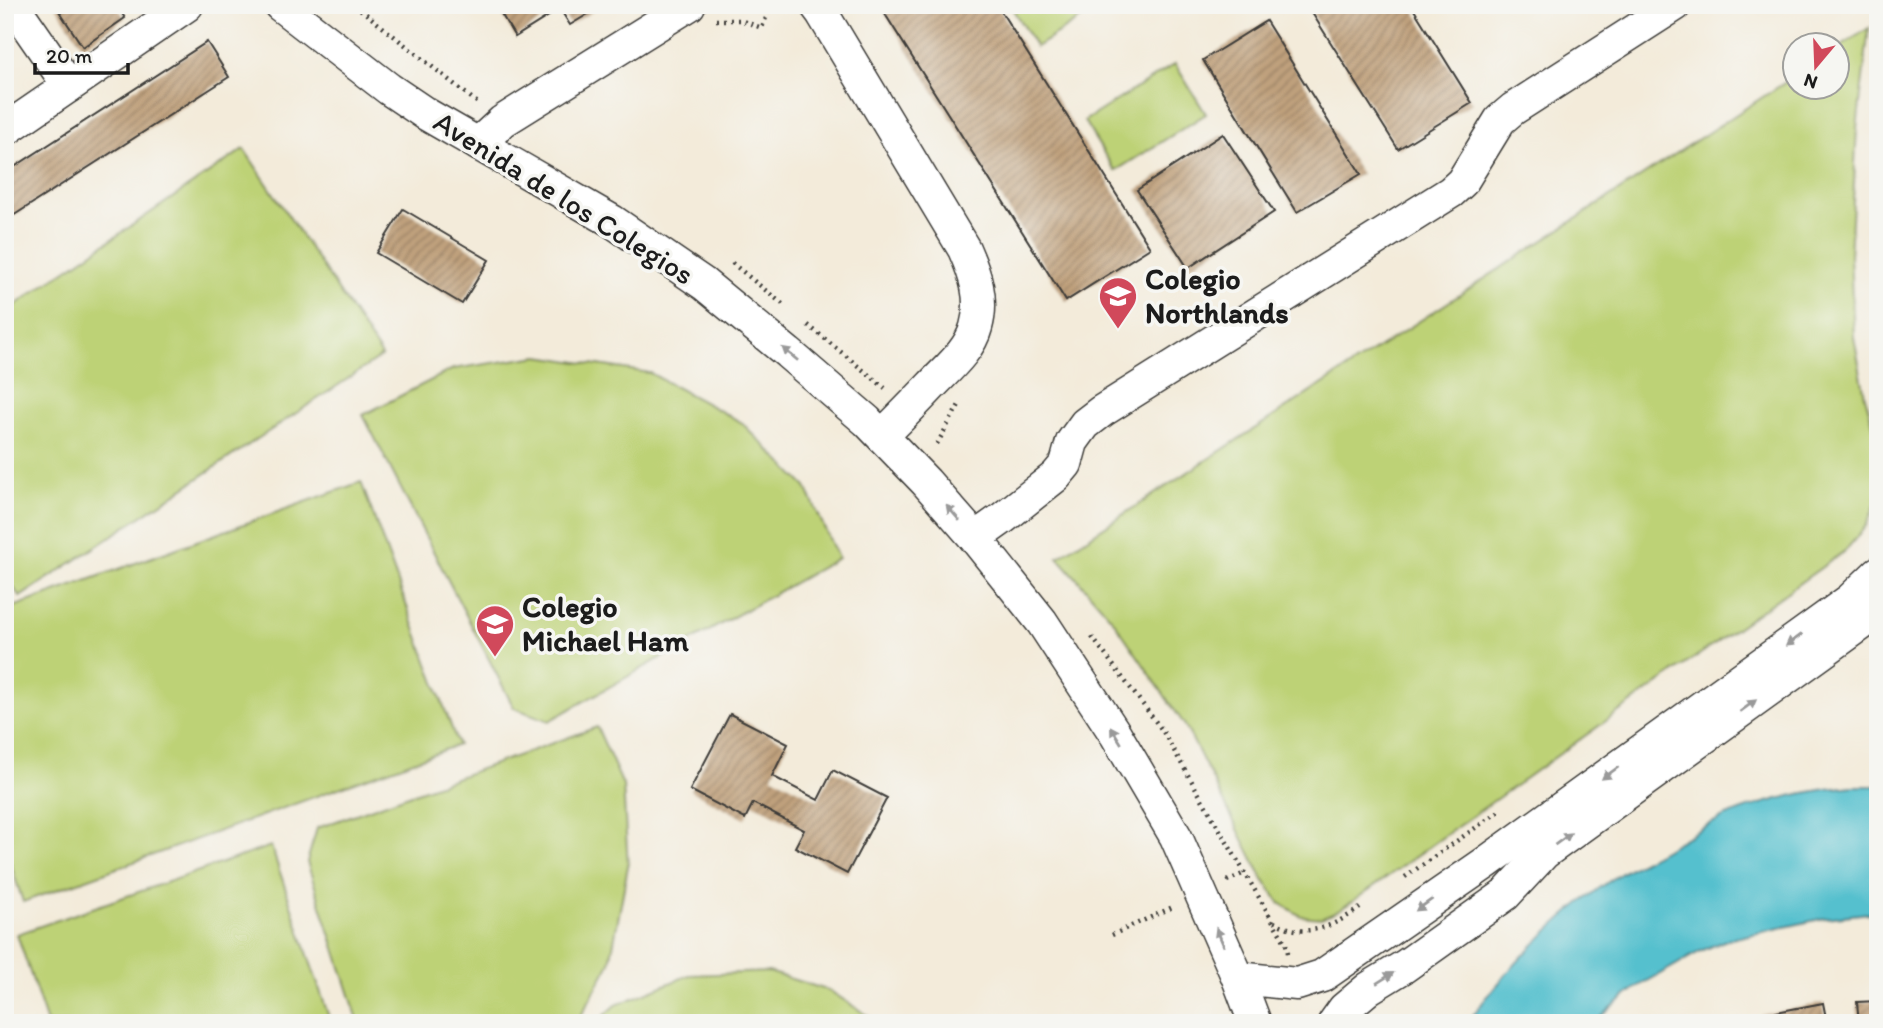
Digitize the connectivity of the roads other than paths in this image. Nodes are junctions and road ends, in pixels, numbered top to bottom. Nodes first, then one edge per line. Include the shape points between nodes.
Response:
1 (13, 5) edge
2 (187, 5) edge
3 (279, 5) edge
4 (816, 5) edge
5 (1675, 5) edge
6 (700, 13) edge
7 (69, 86) junction
8 (5, 130) edge
9 (478, 144) junction
10 (882, 436) junction
11 (975, 538) junction
12 (1878, 573) edge
13 (1878, 612) edge
14 (1238, 978) junction
15 (1255, 1023) edge
16 (1334, 1023) edge

1 - 7 street
2 - 7 street
3 - 9 street, Avenida de los Colegios via 389,89
4 - 10 street via 976,276 979,306 976,328 967,345
5 - 11 street via 1513,109 1500,120 1451,192 1093,417 1072,442 1066,464 1056,477
6 - 9 street via 503,121
7 - 8 street
10 -> 9 street, Avenida de los Colegios via 704,284 612,221
11 -> 10 street, Avenida de los Colegios
14 -> 11 street, Avenida de los Colegios via 1176,837 1116,734 1042,622
12 -> 14 street via 1850,600 1322,976 1297,984
16 -> 13 street via 1369,988 1504,895 1544,853
14 - 15 street, Avenida de los Colegios

